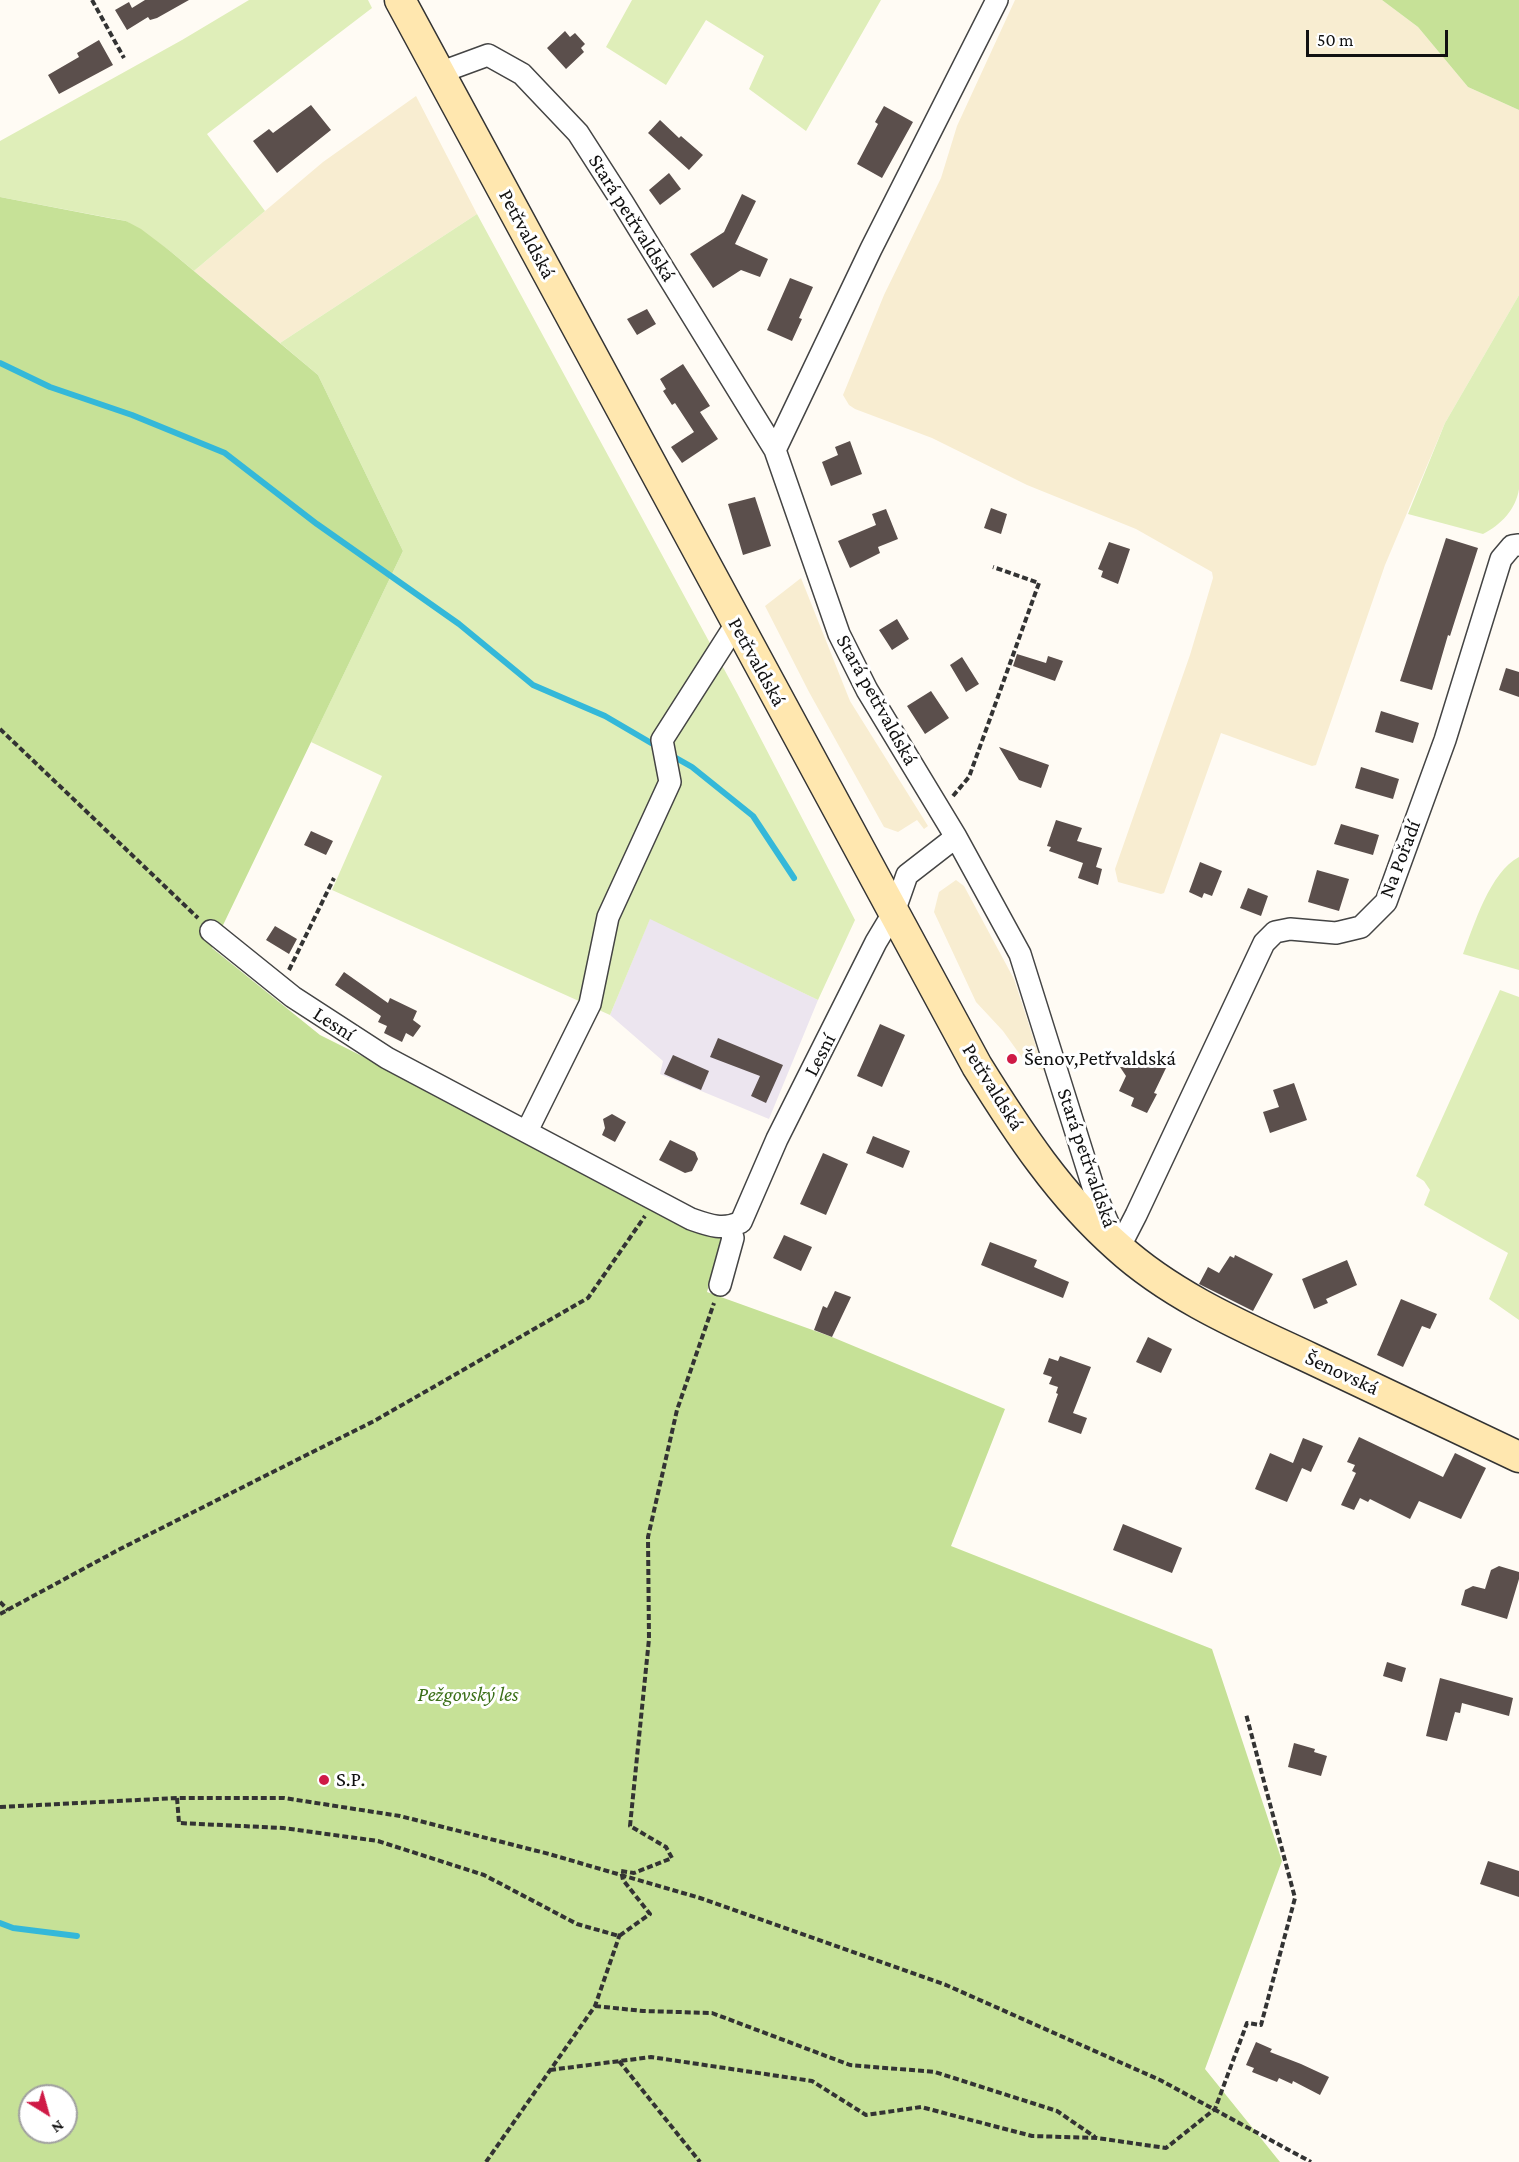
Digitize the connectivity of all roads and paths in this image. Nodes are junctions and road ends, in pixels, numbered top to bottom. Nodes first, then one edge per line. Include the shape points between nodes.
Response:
1 (92, 0) edge
2 (400, 0) edge
3 (997, 0) edge
4 (124, 58) dead end
5 (439, 73) junction
6 (775, 450) junction
7 (1519, 545) edge
8 (993, 567) dead end
9 (736, 624) junction
10 (0, 729) edge
11 (940, 811) junction
12 (956, 837) junction
13 (334, 878) dead end
14 (894, 912) junction
15 (211, 931) joint
16 (280, 987) junction
17 (527, 1131) junction
18 (655, 1201) junction
19 (730, 1228) junction
20 (1119, 1248) junction
21 (1168, 1284) joint
22 (720, 1285) joint
23 (1519, 1457) edge
24 (0, 1602) edge
25 (8, 1610) junction
26 (0, 1614) edge
27 (1246, 1714) dead end
28 (177, 1798) junction
29 (0, 1807) edge
30 (622, 1930) dead end
31 (619, 1936) junction
32 (595, 2006) junction
33 (619, 2061) junction
34 (550, 2070) junction
35 (1215, 2109) junction
36 (1097, 2138) junction
37 (486, 2162) edge
38 (700, 2162) edge
39 (1311, 2162) edge

1 - 4 path
2 - 5 main road, Petřvaldská
3 - 6 street
5 - 6 street, Stará petřvaldská via 488,55 522,74 578,133
5 - 9 main road, Petřvaldská
6 - 11 street, Stará petřvaldská via 839,634 867,690
7 - 20 street, Na Pořadí via 1512,546 1501,559 1445,740 1386,902 1360,927 1336,933 1290,929 1275,932 1264,943
8 - 11 path via 1039,583 969,777
9 - 14 main road, Petřvaldská
9 - 17 street via 663,740 670,782 608,917 590,1004
10 - 15 path
11 - 12 street, Stará petřvaldská
12 - 14 street via 907,875
12 - 20 street, Stará petřvaldská via 1020,954 1095,1192
13 - 16 path
14 - 19 street, Lesní via 777,1139 741,1222
14 - 20 main road, Petřvaldská via 1004,1108 1056,1182
15 - 16 street, Lesní
16 - 17 street, Lesní via 387,1058
17 - 18 street, Lesní
18 - 19 street, Lesní via 701,1223
18 - 25 path via 588,1298 376,1420
19 - 22 street via 733,1238
20 - 21 main road, Petřvaldská
21 - 23 main road, Šenovská via 1239,1325
22 - 31 path via 677,1410 648,1537 649,1639 630,1826 666,1847 672,1858 634,1873 621,1871 623,1880 650,1914
24 - 25 path
25 - 26 path
27 - 35 path via 1294,1898 1261,2025 1247,2022
28 - 29 path
28 - 31 path via 179,1823 283,1828 378,1841 484,1875 576,1924
28 - 35 path via 284,1798 399,1816 700,1898 946,1985 1160,2080
30 - 31 path
31 - 32 path
32 - 34 path
32 - 36 path via 712,2013 850,2065 934,2072 1057,2111
33 - 34 path
33 - 36 path via 651,2057 812,2081 866,2115 921,2107 1032,2136
33 - 38 path
34 - 37 path
35 - 36 path via 1166,2148
35 - 39 path

